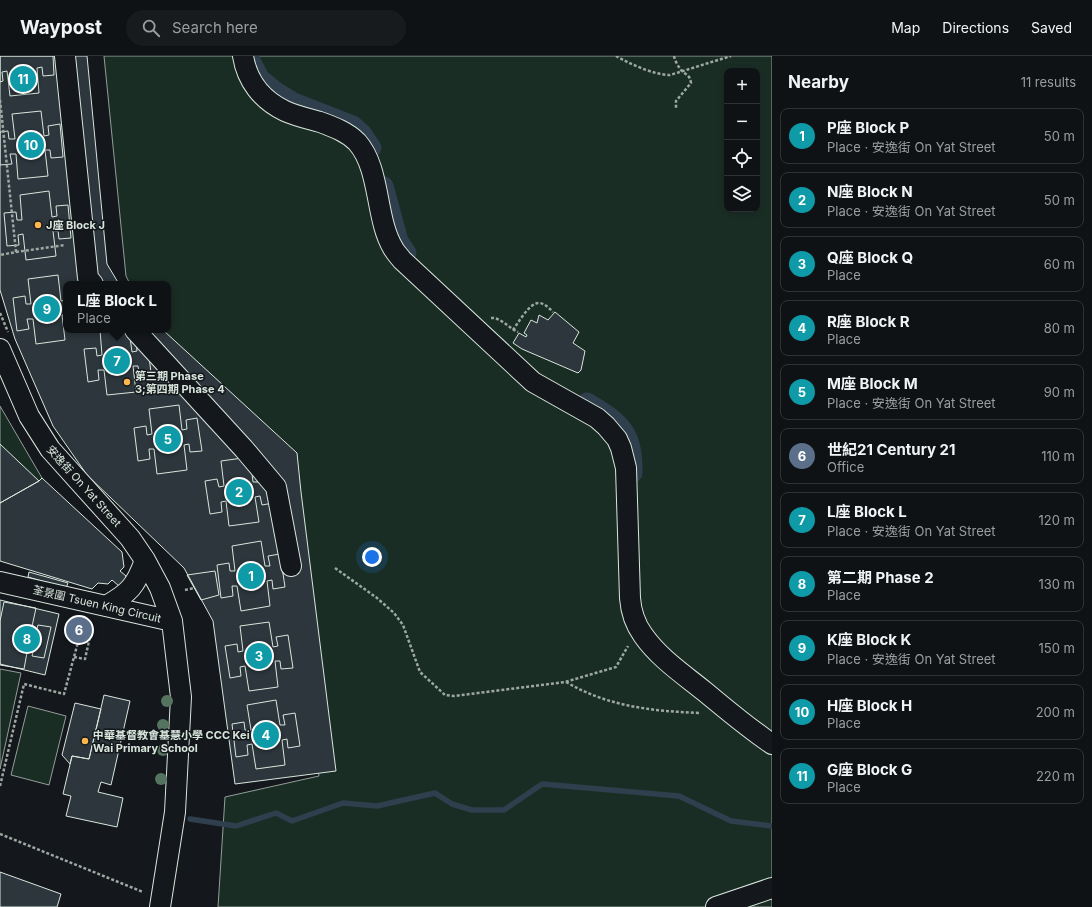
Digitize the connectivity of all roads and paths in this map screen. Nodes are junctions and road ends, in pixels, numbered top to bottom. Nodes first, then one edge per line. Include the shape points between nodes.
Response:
1 (66, 56) edge
2 (243, 56) edge
3 (616, 56) edge
4 (674, 56) edge
5 (731, 56) edge
6 (682, 71) junction
7 (0, 100) edge
8 (676, 108) dead end
9 (0, 255) edge
10 (90, 281) edge
11 (553, 312) dead end
12 (512, 330) dead end
13 (138, 333) edge
14 (0, 349) edge
15 (145, 560) junction
16 (291, 566) dead end
17 (335, 568) dead end
18 (0, 582) edge
19 (194, 588) dead end
20 (185, 590) dead end
21 (106, 606) junction
22 (85, 618) dead end
23 (172, 621) junction
24 (91, 632) dead end
25 (630, 644) dead end
26 (74, 657) junction
27 (565, 682) junction
28 (728, 711) junction
29 (772, 744) edge
30 (0, 786) edge
31 (0, 834) edge
32 (772, 888) edge
33 (146, 893) dead end
34 (160, 907) edge
35 (716, 907) edge

1 - 10 street via 88,278
2 - 28 street via 245,70 252,84 272,103 286,112 337,128 357,142 369,162 385,228 393,248 402,260 533,382 597,418 614,435 622,448 626,468 631,607 636,624 647,641 664,659
3 - 6 path via 661,74 670,75
4 - 6 path
5 - 6 path
6 - 8 path via 688,75 691,83 676,101
7 - 9 path via 16,252
11 - 12 path via 544,304 534,304
13 - 16 street via 276,487
14 - 15 street, 安逸街 On Yat Street via 29,416 50,449 130,538
15 - 21 street via 132,588
15 - 23 street, 安逸街 On Yat Street via 160,588
17 - 27 path via 394,613 403,625 420,672 445,695
18 - 21 street, 荃景圍 Tsuen King Circuit
19 - 20 path
21 - 23 street, 荃景圍 Tsuen King Circuit
22 - 26 path
23 - 34 street, 荃景圍 Tsuen King Circuit via 181,712 175,812
24 - 26 path via 85,659
25 - 27 path via 616,667
26 - 30 path via 64,694 24,684
27 - 28 path via 604,699 637,708 706,714
28 - 29 street
31 - 33 path
32 - 35 street

